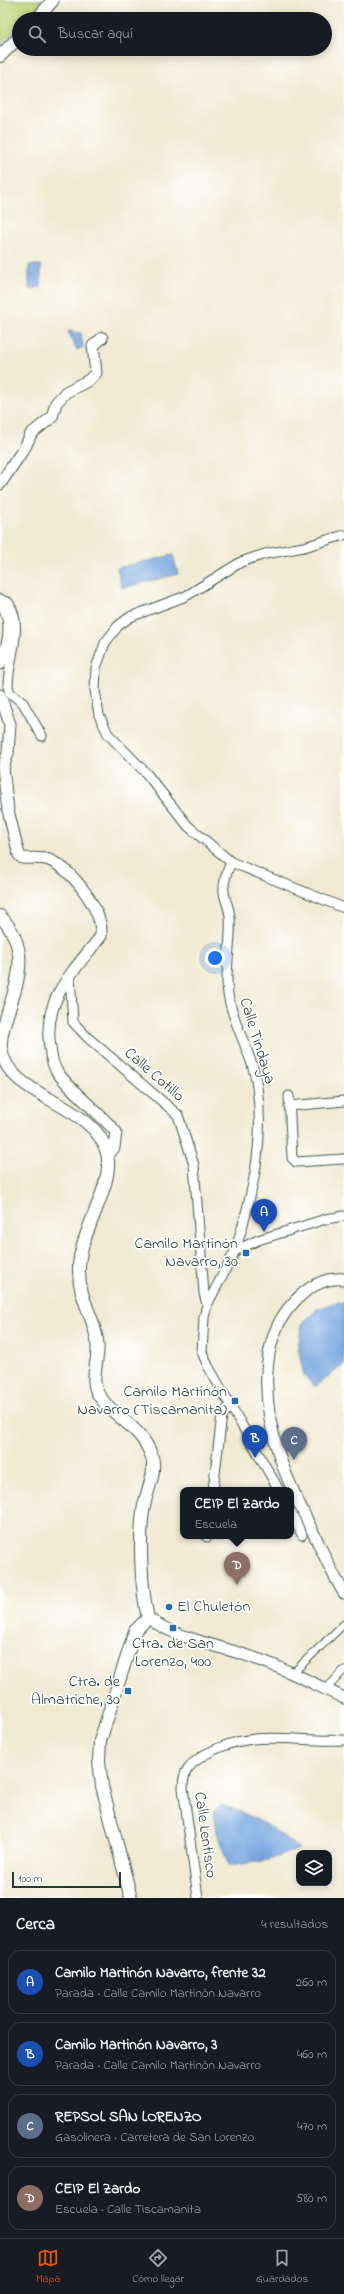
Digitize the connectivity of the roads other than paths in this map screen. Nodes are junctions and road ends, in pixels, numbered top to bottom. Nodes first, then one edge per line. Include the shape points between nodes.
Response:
1 (53, 0) edge
2 (43, 12) edge
3 (12, 44) edge
4 (0, 56) edge
5 (102, 338) dead end
6 (0, 484) edge
7 (344, 535) edge
8 (0, 600) edge
9 (0, 664) edge
10 (0, 695) edge
11 (42, 736) dead end
12 (230, 862) junction
13 (344, 908) edge
14 (0, 916) edge
15 (70, 976) junction
16 (289, 1096) dead end
17 (344, 1100) edge
18 (289, 1106) junction
19 (107, 1154) junction
20 (344, 1159) edge
21 (344, 1216) edge
22 (235, 1251) junction
23 (344, 1279) edge
24 (207, 1305) junction
25 (231, 1406) junction
26 (213, 1487) edge
27 (277, 1487) edge
28 (290, 1487) edge
29 (294, 1498) edge
30 (294, 1519) edge
31 (302, 1536) dead end
32 (344, 1593) edge
33 (148, 1618) junction
34 (344, 1624) edge
35 (296, 1670) dead end
36 (344, 1670) edge
37 (330, 1685) dead end
38 (344, 1698) edge
39 (344, 1740) edge
40 (131, 1898) edge
41 (198, 1898) edge

1 - 2 main road
3 - 4 main road
5 - 6 street via 93,346 96,373 89,380 66,392 56,403 52,417 31,434
7 - 12 street via 241,562 186,596 130,617 118,626 105,642 96,668 95,690 99,715 108,734 146,773 188,826
8 - 9 street via 8,611 10,630
8 - 11 street via 8,602 14,610 17,622 8,686 10,693 22,703
10 - 15 street via 10,724 8,753 2,768 8,810 19,855 22,858 48,859 70,874 93,904 101,926 101,936
12 - 13 street
12 - 22 street, Calle Tindaya via 224,882 231,927 226,981 232,1011 255,1075 259,1148 251,1197
14 - 19 main road via 11,930 20,959 19,980 4,1024 1,1046 5,1063 17,1078 93,1129 103,1142
15 - 19 street via 58,991 49,1015 51,1058 56,1072 116,1132 114,1148
15 - 24 street, Calle Cotillo via 73,1022 178,1115 194,1165
16 - 18 street
17 - 18 street
18 - 20 street via 292,1158 296,1162
19 - 33 main road via 102,1189 84,1238 79,1266 80,1290 98,1341 95,1387 100,1397 129,1422 143,1439 152,1458 152,1475 142,1523 144,1600
21 - 22 street via 258,1240
22 - 24 street, Calle Tindaya
23 - 28 street via 322,1281 305,1290 287,1309 274,1333 267,1382 269,1408 280,1458
24 - 25 street via 202,1352
25 - 26 street via 222,1415
25 - 27 street
29 - 32 street
30 - 31 street
33 - 38 street via 161,1627 255,1658
33 - 40 main road via 135,1631 100,1741 102,1786
34 - 35 street
36 - 37 street
39 - 41 street, Calle Lentisco via 278,1736 246,1740 220,1746 192,1762 183,1775

